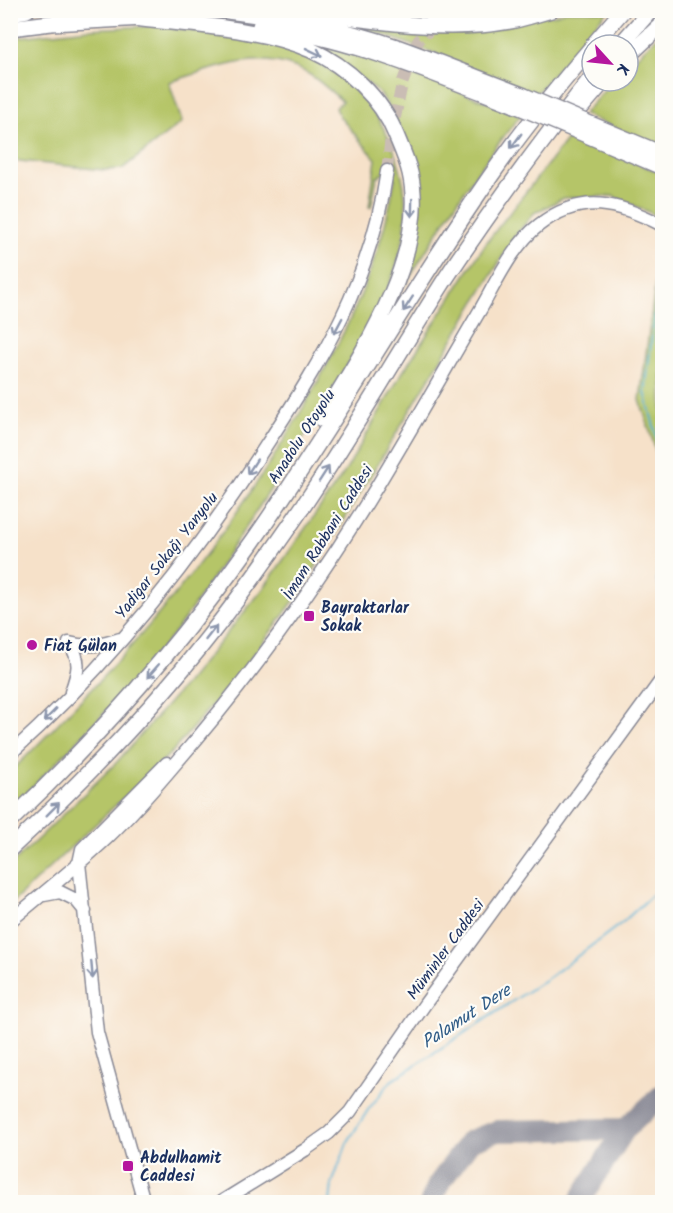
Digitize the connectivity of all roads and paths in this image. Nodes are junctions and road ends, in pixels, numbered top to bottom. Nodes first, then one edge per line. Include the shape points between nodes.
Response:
1 (27, 10) edge
2 (219, 10) edge
3 (295, 10) edge
4 (551, 10) edge
5 (623, 10) edge
6 (651, 10) edge
7 (10, 13) edge
8 (133, 18) junction
9 (663, 24) edge
10 (10, 28) edge
11 (604, 33) edge
12 (631, 33) edge
13 (640, 45) edge
14 (580, 61) edge
15 (580, 92) edge
16 (594, 93) edge
17 (518, 100) junction
18 (579, 126) junction
19 (663, 154) edge
20 (663, 167) edge
21 (387, 171) tunnel mouth
22 (663, 225) edge
23 (445, 280) junction
24 (121, 639) junction
25 (172, 649) junction
26 (663, 679) edge
27 (70, 695) junction
28 (10, 754) edge
29 (10, 821) edge
30 (10, 849) edge
31 (79, 863) junction
32 (40, 897) junction
33 (86, 912) junction
34 (10, 921) edge
35 (144, 1203) edge
36 (221, 1203) edge

1 - 7 highway
2 - 17 highway via 324,27 392,46
3 - 4 highway via 402,23 461,25 510,21
5 - 11 highway, Anadolu Otoyolu
6 - 12 highway
8 - 10 highway
8 - 17 highway via 202,19 312,36 390,56
8 -> 25 highway via 270,37 311,50 332,62 377,101 392,126 410,174 412,198 406,255 357,362
9 - 13 highway
14 -> 25 highway, Anadolu Otoyolu via 489,178 291,486
15 - 23 highway via 536,148
16 - 23 highway
17 - 18 highway, bridge
18 - 19 highway
18 - 20 highway
21 -> 24 main road, Yadigar Sokağı Yanyolu via 374,239 348,308 318,364 229,504
22 - 31 main road, İmam Rabbani Caddesi via 614,205 589,204 562,211 527,235 375,489 278,638 212,722 104,824 82,849
30 -> 23 highway via 106,754 209,636 305,504
24 - 27 main road, Yadigar Sokağı Yanyolu
24 - 27 main road via 96,646 69,643 78,661
25 -> 29 highway, Anadolu Otoyolu via 86,745
26 - 36 main road, Müminler Caddesi via 350,1112 305,1150
27 -> 28 main road, Yadigar Sokağı Yanyolu
31 - 32 main road
31 - 33 main road
32 - 33 main road via 60,892 76,900
32 - 34 main road
33 -> 35 main road via 97,1032

